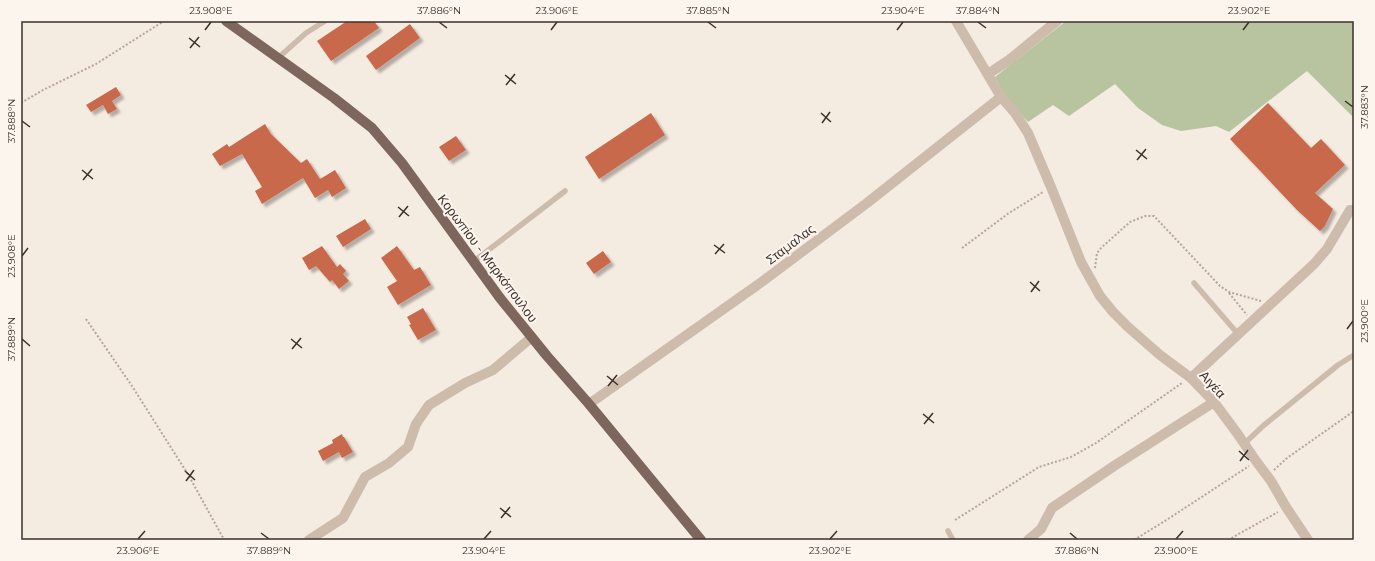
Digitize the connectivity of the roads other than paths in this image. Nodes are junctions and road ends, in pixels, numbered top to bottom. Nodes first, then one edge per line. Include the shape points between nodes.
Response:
1 (226, 21) edge
2 (325, 21) edge
3 (956, 21) edge
4 (1057, 21) edge
5 (278, 58) junction
6 (988, 74) junction
7 (1001, 97) junction
8 (565, 191) dead end
9 (1354, 210) edge
10 (473, 262) junction
11 (1194, 283) dead end
12 (1238, 334) junction
13 (532, 338) junction
14 (1354, 355) edge
15 (1191, 378) junction
16 (1214, 402) junction
17 (589, 404) junction
18 (1245, 443) junction
19 (948, 531) dead end
20 (309, 540) edge
21 (701, 540) edge
22 (953, 540) edge
23 (1028, 540) edge
24 (1308, 540) edge

1 - 5 main road, Κορωπίου - Μαρκόπουλου
2 - 5 lane via 306,33
3 - 6 street, Αιγέα
4 - 6 street
5 - 10 main road, Κορωπίου - Μαρκόπουλου via 372,128 402,164
6 - 7 street, Αιγέα
7 - 15 street, Αιγέα via 1028,133 1081,262 1100,296 1128,327
7 - 17 street, Σταμαλας via 867,203
8 - 10 lane
9 - 12 street via 1350,210 1314,264
10 - 13 main road, Κορωπίου - Μαρκόπουλου
11 - 12 lane
12 - 15 street
13 - 17 main road, Κορωπίου - Μαρκόπουλου
13 - 20 street via 493,370 466,382 429,405 416,424 408,447 389,463 365,477 343,518
14 - 18 lane via 1338,365
15 - 16 street, Αιγέα
16 - 18 street, Αιγέα
16 - 23 street via 1052,508 1040,529
17 - 21 main road, Κορωπίου - Μαρκόπουλου
18 - 24 street, Αιγέα
19 - 22 lane

